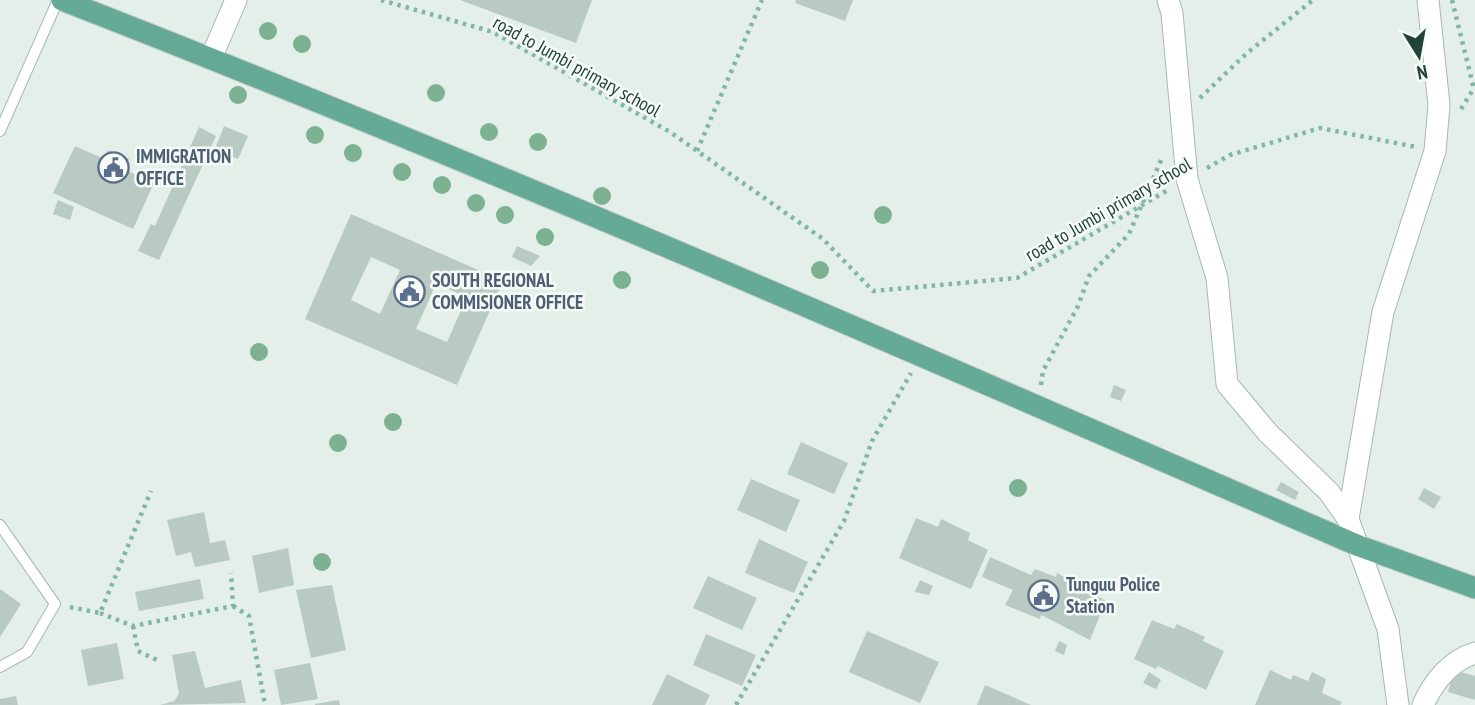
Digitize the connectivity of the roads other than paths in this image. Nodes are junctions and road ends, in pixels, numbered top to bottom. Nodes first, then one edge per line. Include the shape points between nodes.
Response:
1 (60, 0) edge
2 (236, 0) edge
3 (1168, 0) edge
4 (1428, 0) edge
5 (211, 58) junction
6 (0, 131) edge
7 (1348, 519) junction
8 (0, 525) edge
9 (1359, 546) junction
10 (1475, 588) edge
11 (1475, 653) edge
12 (0, 667) edge
13 (1398, 705) edge
14 (1423, 705) edge

1 - 5 main road
1 - 6 lane
2 - 5 street
3 - 7 street via 1187,179 1217,278 1227,384 1268,433 1329,492
4 - 7 street via 1439,105 1435,151 1383,312
5 - 9 main road
7 - 9 street
8 - 12 lane via 55,604 27,652
9 - 10 main road
9 - 13 street via 1388,629
11 - 14 street via 1458,658

